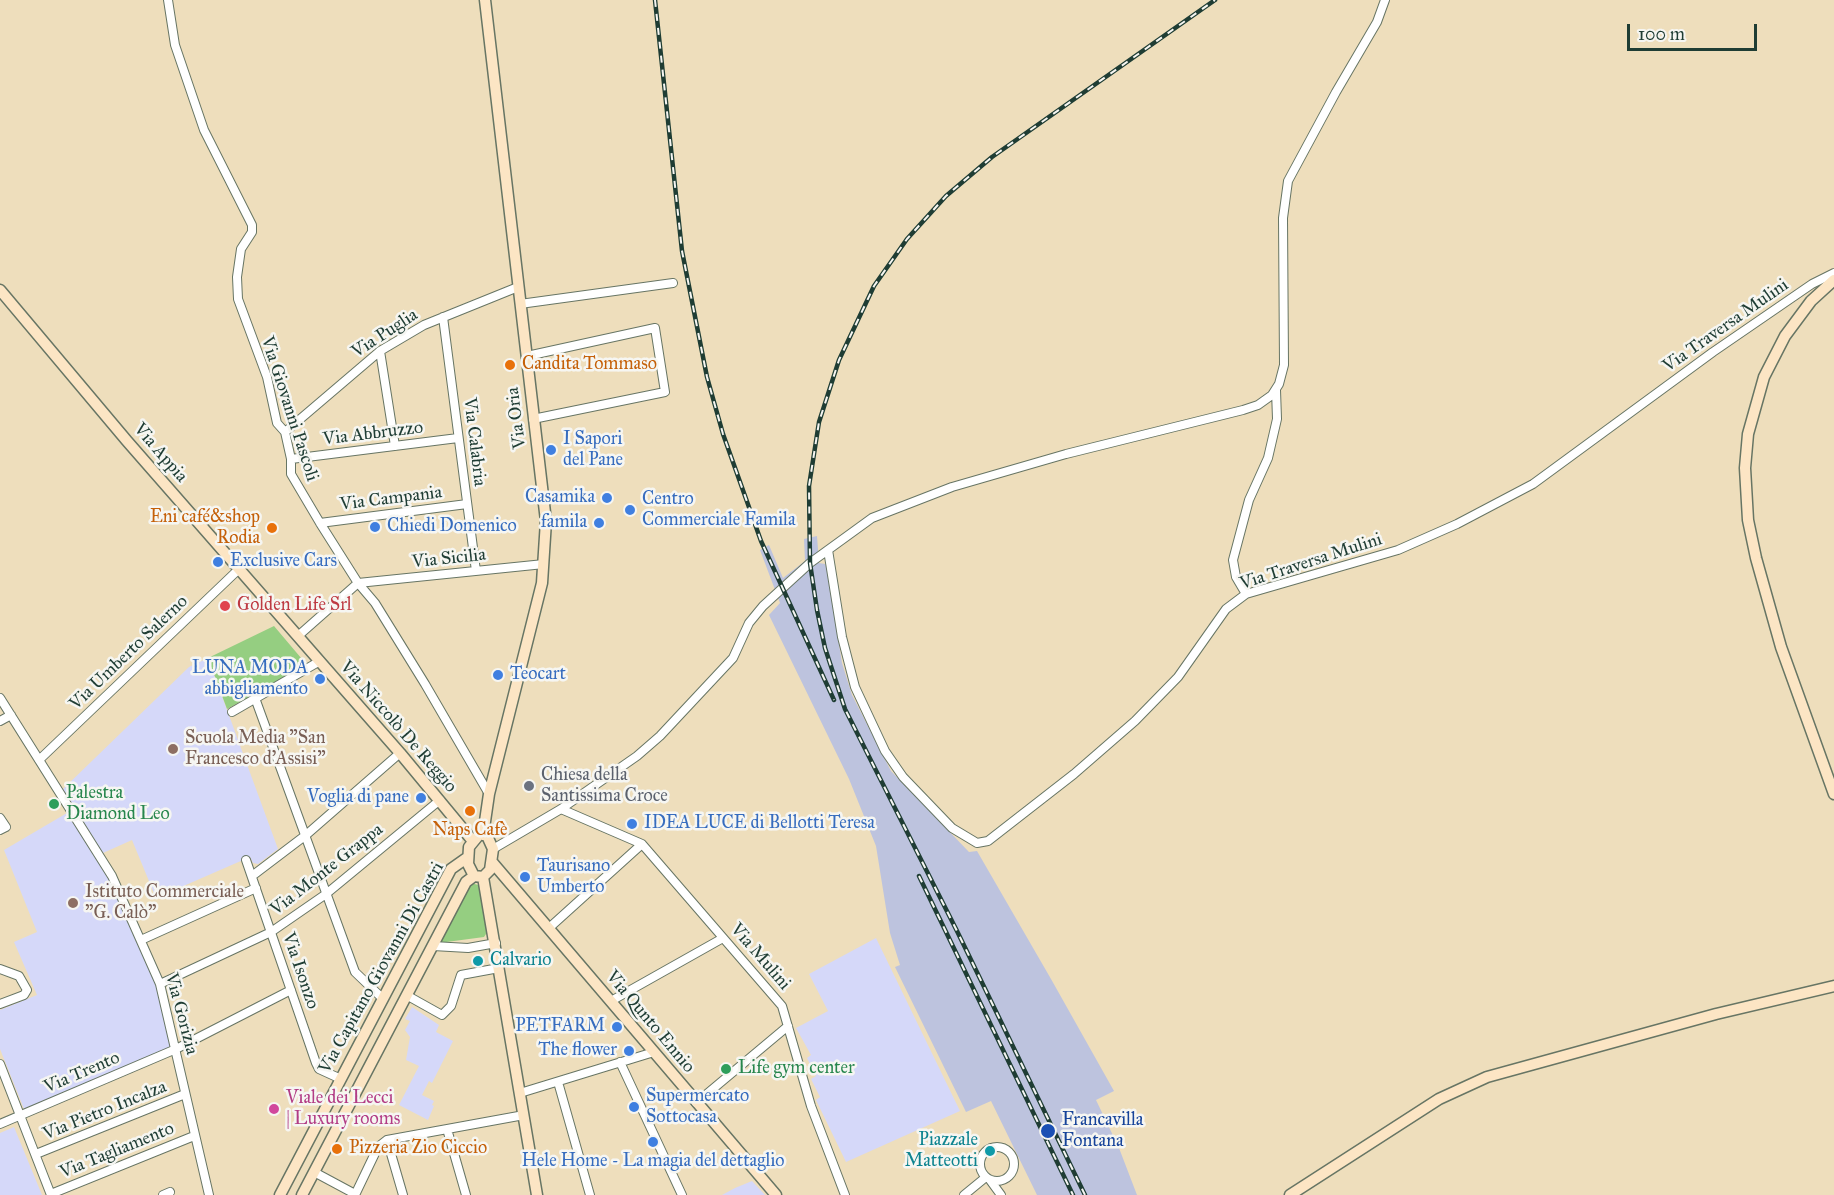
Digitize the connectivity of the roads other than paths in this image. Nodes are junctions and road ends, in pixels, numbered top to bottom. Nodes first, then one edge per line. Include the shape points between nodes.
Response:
1 (168, 0) edge
2 (485, 0) edge
3 (1385, 0) edge
4 (1834, 273) edge
5 (1834, 280) edge
6 (674, 283) dead end
7 (518, 288) junction
8 (0, 290) edge
9 (520, 304) junction
10 (443, 317) junction
11 (380, 351) junction
12 (527, 356) junction
13 (1276, 390) junction
14 (533, 419) junction
15 (285, 432) junction
16 (458, 438) junction
17 (395, 446) junction
18 (291, 459) junction
19 (467, 504) junction
20 (320, 523) junction
21 (828, 550) junction
22 (544, 564) junction
23 (240, 568) junction
24 (476, 571) junction
25 (358, 583) junction
26 (1246, 594) junction
27 (298, 636) junction
28 (320, 662) junction
29 (0, 698) edge
30 (255, 698) junction
31 (232, 712) dead end
32 (10, 715) junction
33 (0, 721) edge
34 (400, 753) junction
35 (39, 760) junction
36 (489, 794) junction
37 (1834, 794) edge
38 (440, 800) junction
39 (561, 809) junction
40 (0, 818) edge
41 (0, 830) edge
42 (484, 832) junction
43 (306, 835) junction
44 (472, 840) junction
45 (642, 844) junction
46 (493, 849) junction
47 (468, 857) junction
48 (246, 860) dead end
49 (496, 866) junction
50 (252, 876) junction
51 (479, 876) junction
52 (256, 888) junction
53 (326, 894) junction
54 (549, 928) junction
55 (271, 932) junction
56 (723, 938) junction
57 (141, 939) junction
58 (496, 943) junction
59 (433, 946) junction
60 (499, 968) junction
61 (0, 969) edge
62 (160, 984) junction
63 (1834, 986) edge
64 (291, 990) junction
65 (408, 996) junction
66 (381, 997) junction
67 (611, 1002) junction
68 (0, 1004) edge
69 (788, 1026) junction
70 (176, 1049) junction
71 (654, 1052) junction
72 (620, 1062) junction
73 (0, 1064) edge
74 (341, 1079) junction
75 (558, 1082) junction
76 (185, 1094) junction
77 (520, 1094) junction
78 (696, 1103) junction
79 (524, 1115) junction
80 (20, 1116) junction
81 (0, 1125) edge
82 (447, 1129) junction
83 (194, 1136) junction
84 (387, 1140) junction
85 (36, 1155) junction
86 (314, 1172) junction
87 (988, 1178) junction
88 (51, 1195) edge
89 (209, 1195) edge
90 (280, 1195) edge
91 (302, 1195) edge
92 (355, 1195) edge
93 (403, 1195) edge
94 (466, 1195) edge
95 (537, 1195) edge
96 (590, 1195) edge
97 (682, 1195) edge
98 (776, 1195) edge
99 (845, 1195) edge
100 (964, 1195) edge
101 (1001, 1195) edge
102 (1290, 1195) edge

1 - 15 street, Via Giovanni Pascoli via 175,45 204,130 252,225 241,249 238,299 267,377 277,423
2 - 7 street, Via Oria
3 - 13 street via 1377,22 1288,181 1283,203 1284,355
4 - 26 street, Via Traversa Mulini via 1713,352 1533,484 1398,550
5 - 37 street via 1811,301 1785,336 1764,377 1748,434 1745,468 1748,520 1756,558 1781,647
6 - 9 street
7 - 9 street, Via Oria
7 - 10 street, Via Puglia
8 - 23 street, Via Appia
9 - 12 street, Via Oria
10 - 11 street, Via Puglia
10 - 16 street, Via Calabria
11 - 15 street, Via Puglia
11 - 17 street
12 - 14 street, Via Oria
12 - 14 street via 655,328 665,392
13 - 21 street via 1263,402 1243,410 1066,454 907,502 864,523
13 - 26 street via 1277,419 1268,458 1249,500 1233,560 1236,577
14 - 22 street, Via Oria via 545,505
15 - 18 street, Via Giovanni Pascoli
16 - 17 street, Via Abbruzzo
16 - 19 street, Via Calabria
17 - 18 street, Via Abbruzzo
18 - 20 street, Via Giovanni Pascoli via 291,474
19 - 20 street, Via Campania
19 - 24 street, Via Calabria
20 - 25 street, Via Giovanni Pascoli
21 - 26 street, Via Traversa Mulini via 842,637 855,687 880,741 903,777 952,828 977,843 988,841 1135,721 1178,677 1226,609
21 - 39 street via 764,606 749,623 733,658 660,736
22 - 24 street, Via Sicilia
22 - 36 street, Via Oria
23 - 27 street, Via Appia
23 - 35 street, Via Umberto Salerno
24 - 25 street, Via Sicilia
25 - 27 street
25 - 36 street, Via Giovanni Pascoli via 375,603
27 - 28 street, Via Niccolò De Reggio
28 - 30 street
28 - 34 street, Via Niccolò De Reggio
29 - 32 street, Via Gorizia
30 - 31 street
30 - 43 street
32 - 33 street
32 - 35 street, Via Gorizia
34 - 38 street, Via Niccolò De Reggio
34 - 43 street
35 - 57 street, Via Gorizia via 112,876
36 - 42 street, Via Oria
38 - 44 street, Via Niccolò De Reggio
38 - 53 street, Via Monte Grappa
39 - 45 street, Via Mulini
39 - 46 street
40 - 41 street via 6,827
42 - 44 street
42 - 46 street
43 - 50 street
43 - 53 street
44 - 47 street
45 - 54 street
45 - 56 street, Via Mulini
46 - 49 street
47 - 51 street via 470,870
47 - 66 street, Via Capitano Giovanni Di Castri via 451,869
48 - 50 street, Via Isonzo
49 - 51 street, Via Capitano Giovanni Di Castri
49 - 54 street, Via Qunto Ennio
50 - 52 street, Via Isonzo
51 - 58 street
51 - 59 street, Via Capitano Giovanni Di Castri via 466,882
52 - 55 street, Via Isonzo
52 - 57 street
53 - 55 street, Via Monte Grappa
53 - 66 street via 355,972
54 - 67 street, Via Qunto Ennio
55 - 62 street, Via Monte Grappa
55 - 64 street, Via Isonzo
56 - 67 street
56 - 69 street, Via Mulini via 782,1006
57 - 62 street, Via Gorizia
58 - 59 street via 468,948
58 - 60 street
59 - 65 street, Via Capitano Giovanni Di Castri
60 - 65 street via 461,975 451,1006 442,1015
60 - 77 street
61 - 68 street via 19,976 27,990
62 - 70 street, Via Gorizia
63 - 102 street via 1487,1077 1439,1099
64 - 70 street, Via Trento
64 - 74 street, Via Isonzo via 319,1069
65 - 86 street, Via Capitano Giovanni Di Castri
66 - 74 street, Via Capitano Giovanni Di Castri
67 - 71 street, Via Qunto Ennio
69 - 78 street
69 - 99 street, Via Mulini via 811,1106
70 - 76 street, Via Gorizia
70 - 80 street, Via Trento
71 - 72 street
71 - 78 street, Via Qunto Ennio
72 - 75 street
72 - 97 street
73 - 80 street
74 - 90 street, Via Capitano Giovanni Di Castri
75 - 77 street
75 - 96 street
76 - 83 street, Via Gorizia
76 - 85 street, Via Pietro Incalza
77 - 79 street
78 - 98 street, Via Qunto Ennio
79 - 82 street
79 - 95 street
80 - 81 street, Via Trento
80 - 85 street
82 - 84 street
82 - 94 street
83 - 88 street, Via Tagliamento
83 - 89 street, Via Gorizia
84 - 92 street via 378,1147
84 - 93 street
85 - 88 street
86 - 91 street, Via Capitano Giovanni Di Castri
86 - 92 street
87 - 87 street via 1007,1178 1014,1170 1014,1158 1007,1149 990,1148 982,1155 980,1167
87 - 100 street
87 - 101 street

